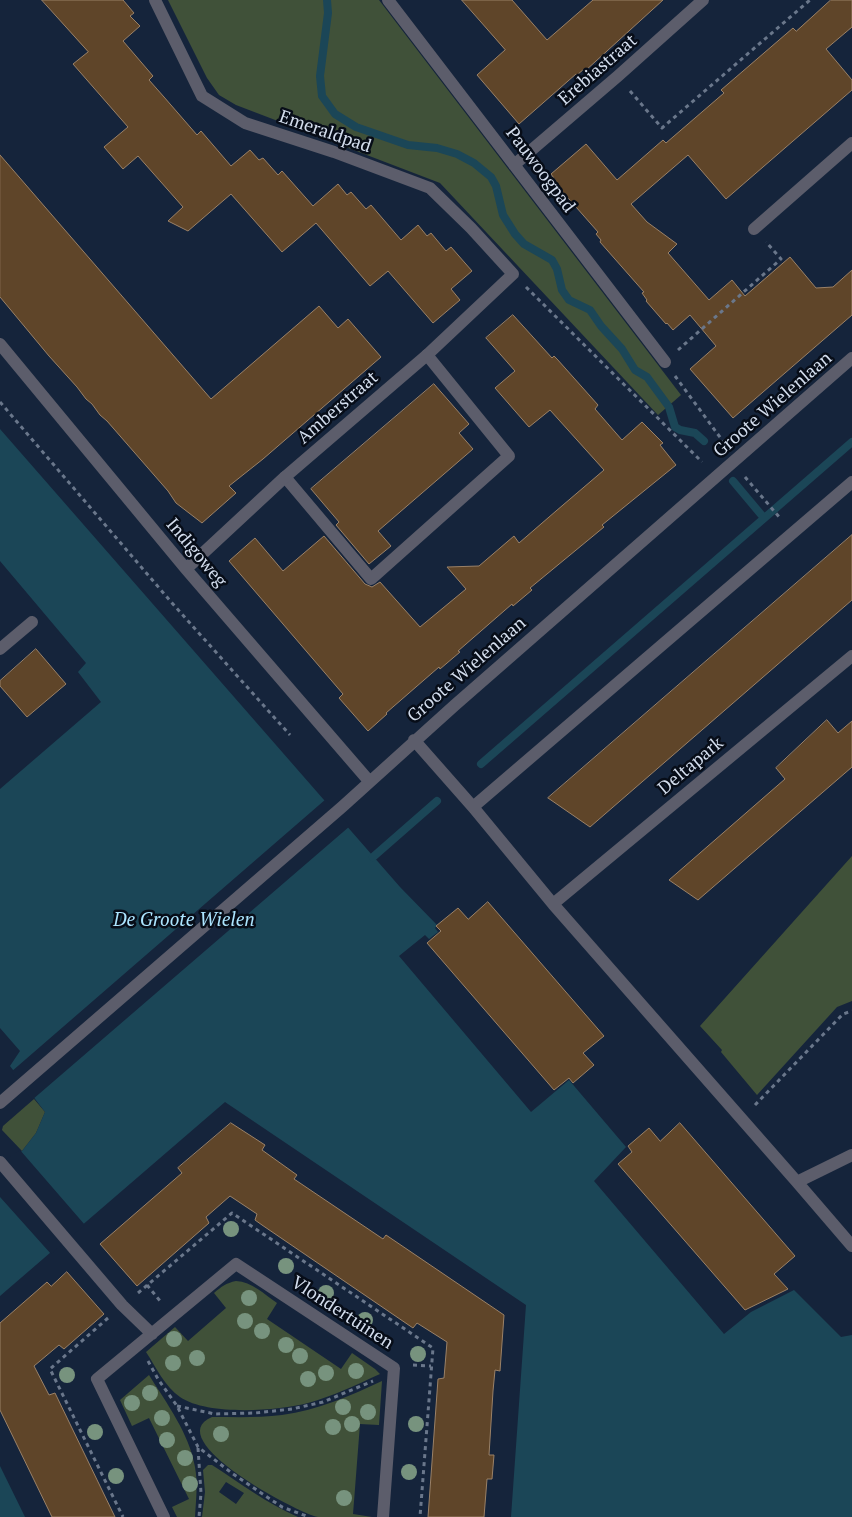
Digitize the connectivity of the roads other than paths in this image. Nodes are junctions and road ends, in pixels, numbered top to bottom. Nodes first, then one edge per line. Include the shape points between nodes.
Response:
1 (155, 0) edge
2 (388, 0) edge
3 (703, 0) edge
4 (852, 143) edge
5 (514, 165) junction
6 (754, 229) road end
7 (513, 274) joint
8 (0, 344) edge
9 (427, 355) junction
10 (852, 358) edge
11 (665, 362) road end
12 (285, 477) junction
13 (852, 482) edge
14 (186, 569) junction
15 (32, 622) dead end
16 (0, 649) edge
17 (852, 656) edge
18 (414, 740) junction
19 (370, 781) junction
20 (473, 807) junction
21 (553, 904) junction
22 (0, 1103) edge
23 (852, 1155) edge
24 (0, 1162) edge
25 (797, 1182) junction
26 (852, 1246) edge
27 (152, 1334) junction
28 (164, 1517) edge
29 (383, 1517) edge

1 - 7 street, Emeraldpad via 202,96 245,123 430,188
2 - 5 street, Pauwoogpad
3 - 5 street, Erebiastraat
4 - 6 street
5 - 11 street, Pauwoogpad
7 - 9 street, Amberstraat
8 - 14 street, Indigoweg
9 - 12 street, Amberstraat
9 - 12 street via 509,456 371,579
10 - 18 street, Groote Wielenlaan
12 - 14 street, Amberstraat
13 - 20 street
14 - 19 street, Indigoweg
15 - 16 street
17 - 21 street, Deltapark
18 - 19 street
18 - 20 street, Groote Wielenlaan
19 - 22 street
20 - 21 street
21 - 25 street
23 - 25 street
24 - 27 street via 122,1305
25 - 26 street
27 - 28 street, Vlondertuinen via 97,1379
27 - 29 street, Vlondertuinen via 236,1264 394,1368

